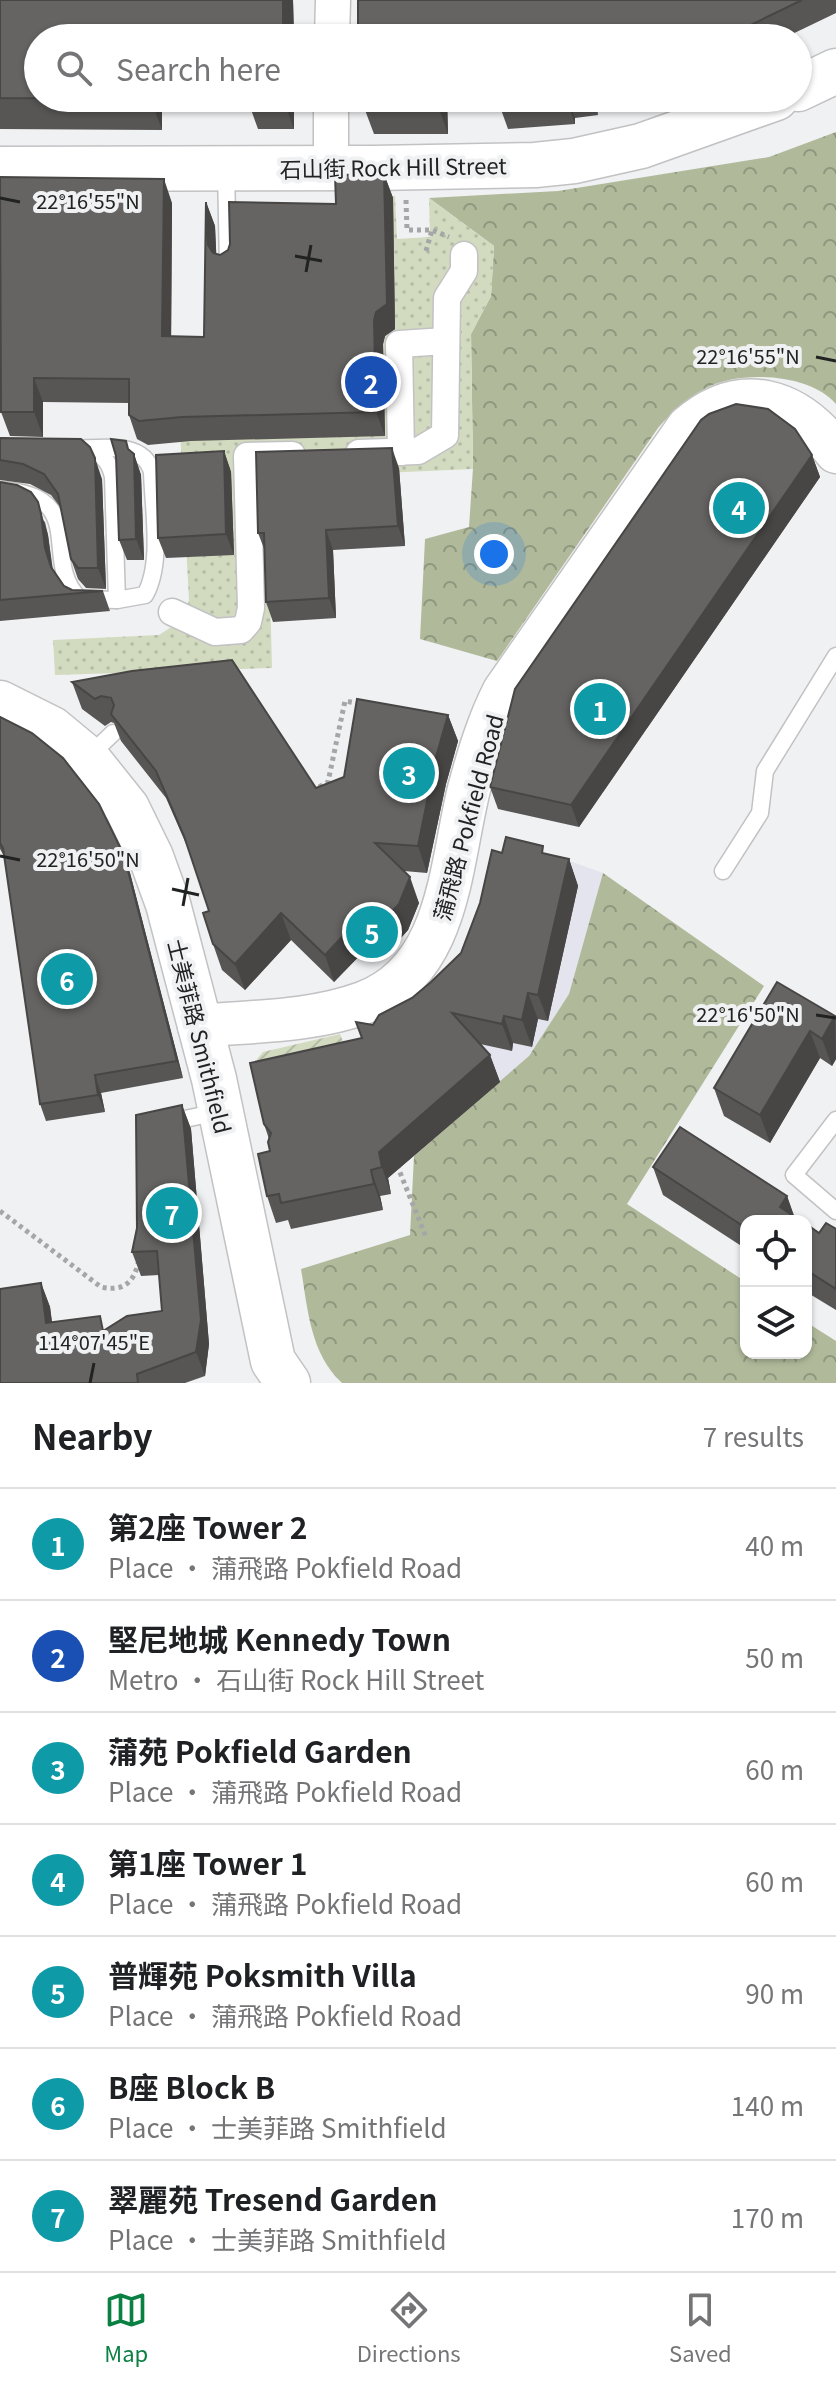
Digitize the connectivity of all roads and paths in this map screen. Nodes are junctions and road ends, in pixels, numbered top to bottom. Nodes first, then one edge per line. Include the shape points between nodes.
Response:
1 (333, 0) edge
2 (332, 24) edge
3 (836, 71) edge
4 (812, 82) edge
5 (331, 112) edge
6 (725, 112) edge
7 (226, 168) junction
8 (331, 168) junction
9 (0, 169) edge
10 (405, 187) dead end
11 (426, 251) dead end
12 (464, 255) dead end
13 (228, 268) edge
14 (446, 341) junction
15 (62, 448) edge
16 (93, 449) junction
17 (401, 452) junction
18 (836, 452) edge
19 (216, 456) edge
20 (247, 456) junction
21 (0, 490) edge
22 (117, 600) junction
23 (172, 612) dead end
24 (836, 656) edge
25 (0, 703) edge
26 (375, 706) edge
27 (314, 789) edge
28 (723, 871) dead end
29 (199, 1026) junction
30 (221, 1112) junction
31 (836, 1120) edge
32 (155, 1125) edge
33 (392, 1153) edge
34 (0, 1211) edge
35 (836, 1211) edge
36 (426, 1237) dead end
37 (139, 1257) edge
38 (288, 1383) edge

1 - 2 street
3 - 4 main road
5 - 8 street
6 - 8 main road, 石山街 Rock Hill Street via 641,146 574,161
7 - 8 main road, 石山街 Rock Hill Street
7 - 9 main road, 石山街 Rock Hill Street
7 - 13 lane
10 - 11 path via 407,230 432,230
12 - 14 street via 464,271 447,298
14 - 17 street via 445,435 418,451
14 - 17 street via 399,344
15 - 16 lane
16 - 22 lane via 104,456 113,477
16 - 22 lane via 133,449 162,460 152,472 151,584 145,595
17 - 20 street
18 - 29 street, 蒲飛路 Pokfield Road via 810,422 773,403 728,403 688,427 504,691 469,791 446,901 423,954 367,1010
19 - 20 street
20 - 23 street via 248,622 241,630 215,632
21 - 22 lane via 25,493 49,507 61,533 72,593 94,602
24 - 28 lane via 765,771 760,813
25 - 29 main road, 士美菲路 Smithfield via 100,746 168,904
26 - 27 path via 345,701 328,782
29 - 30 main road, 士美菲路 Smithfield
30 - 32 lane
30 - 38 main road, 士美菲路 Smithfield via 240,1168 273,1361
31 - 35 lane via 794,1175
33 - 36 path
34 - 37 path via 101,1287 126,1285

